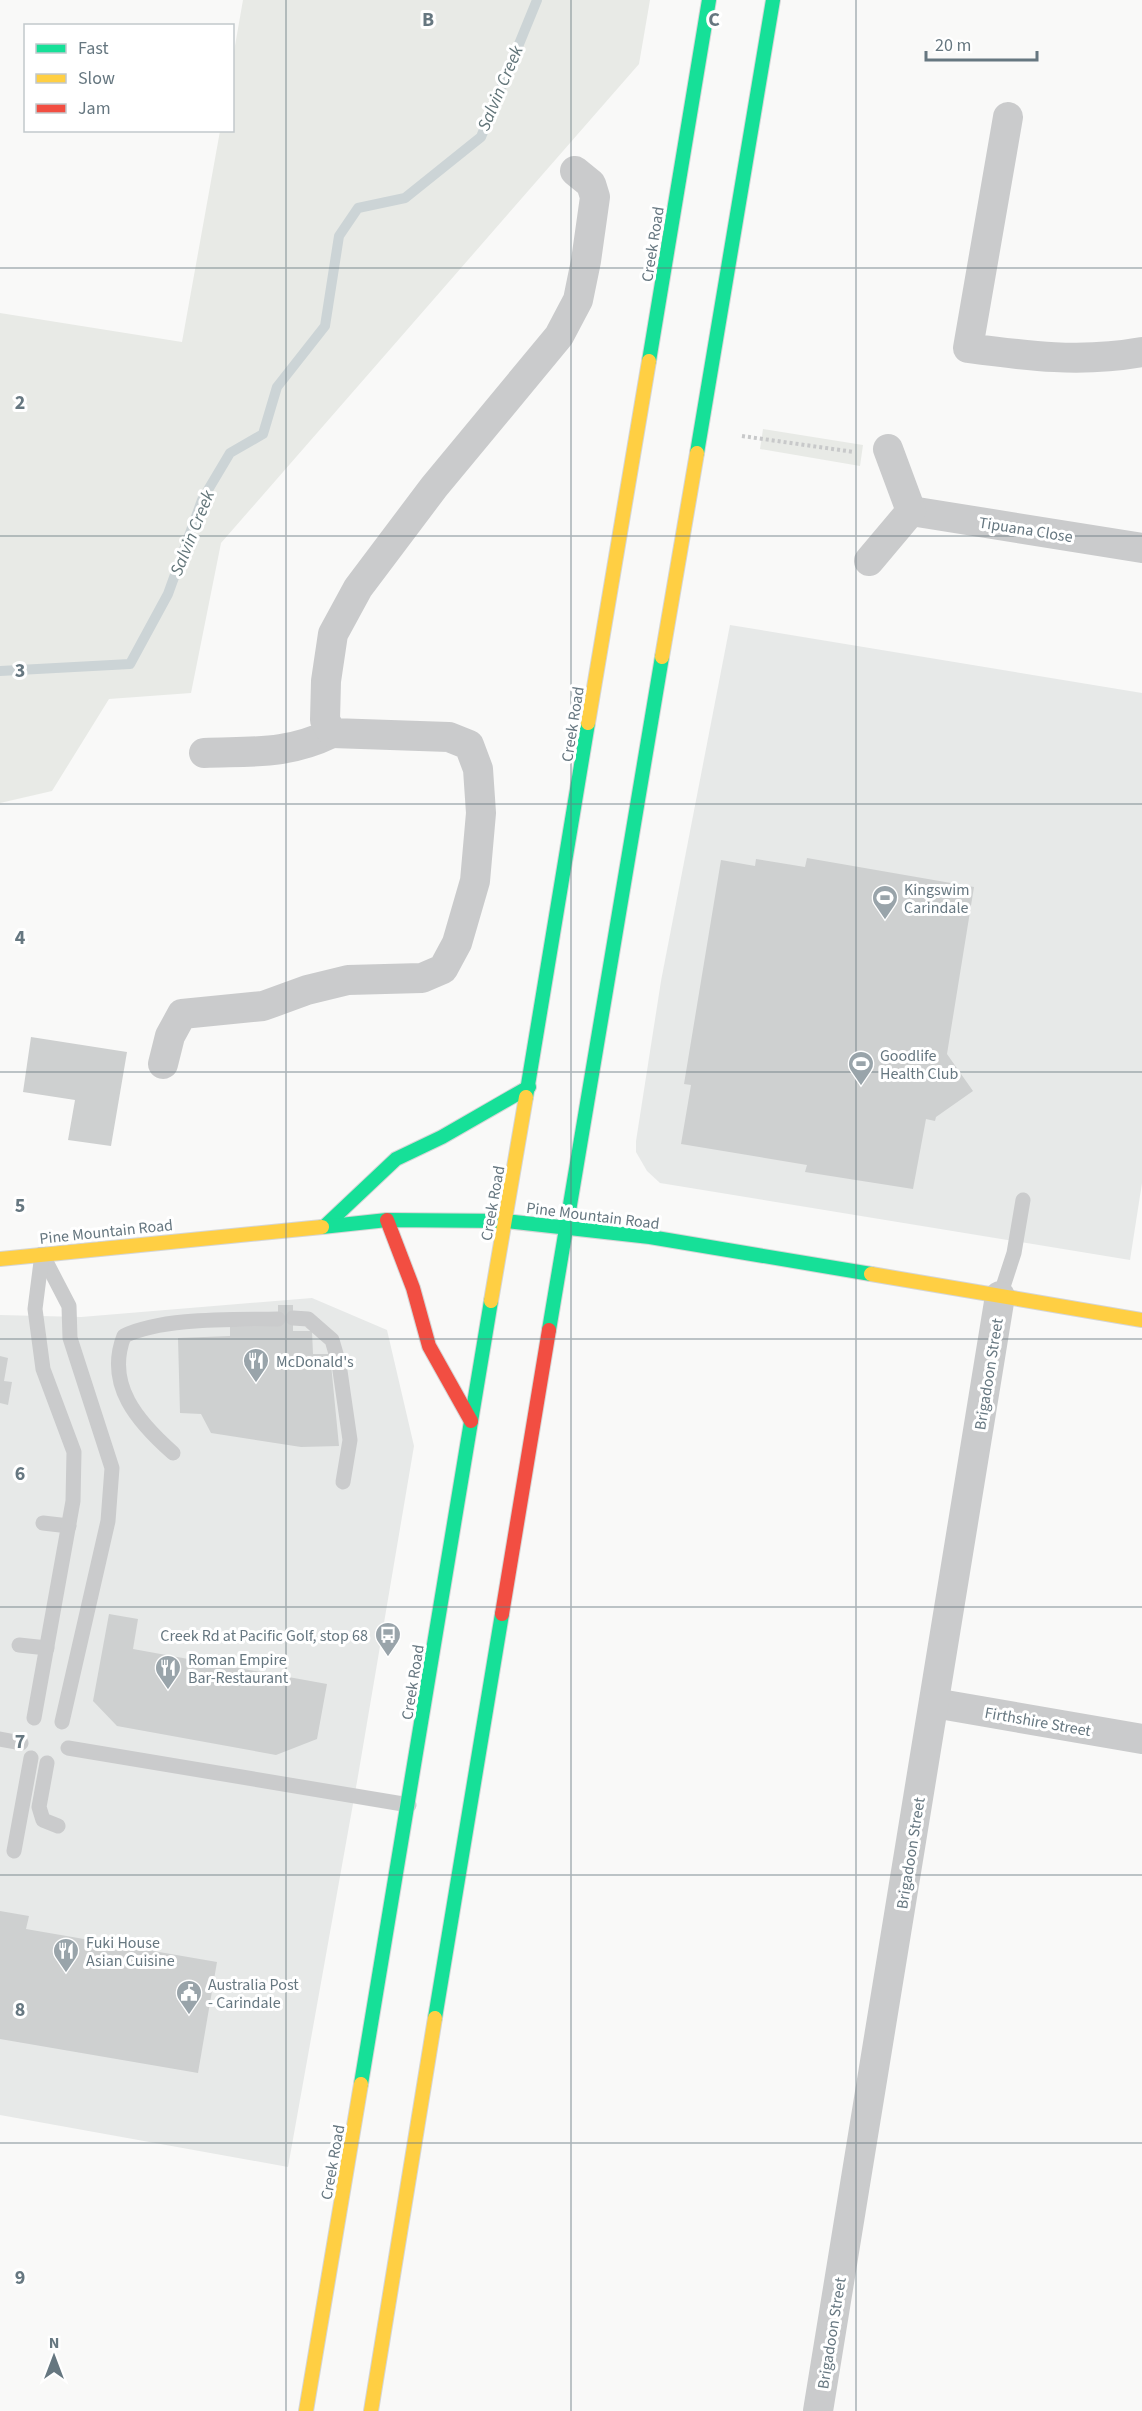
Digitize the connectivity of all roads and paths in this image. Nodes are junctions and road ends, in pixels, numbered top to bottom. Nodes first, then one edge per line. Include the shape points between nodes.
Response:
1 (709, 0) edge
2 (773, 0) edge
3 (1008, 117) dead end
4 (575, 171) dead end
5 (1142, 352) edge
6 (742, 436) dead end
7 (891, 458) joint
8 (911, 511) junction
9 (1142, 548) edge
10 (869, 561) dead end
11 (332, 733) junction
12 (204, 753) dead end
13 (164, 1064) dead end
14 (529, 1087) junction
15 (1023, 1200) dead end
16 (387, 1220) junction
17 (505, 1221) junction
18 (325, 1226) junction
19 (568, 1227) junction
20 (42, 1254) junction
21 (0, 1259) edge
22 (1000, 1296) junction
23 (1142, 1320) edge
24 (471, 1421) junction
25 (173, 1453) dead end
26 (343, 1482) dead end
27 (43, 1523) dead end
28 (69, 1526) junction
29 (19, 1645) dead end
30 (47, 1648) junction
31 (934, 1703) junction
32 (34, 1718) dead end
33 (62, 1722) dead end
34 (0, 1739) edge
35 (1142, 1739) edge
36 (21, 1743) dead end
37 (68, 1748) dead end
38 (31, 1758) dead end
39 (47, 1763) dead end
40 (409, 1805) junction
41 (58, 1826) dead end
42 (14, 1851) dead end
43 (306, 2411) edge
44 (371, 2411) edge
45 (818, 2411) edge

1 - 14 main road, Creek Road
2 - 19 main road
3 - 5 street via 968,348 1057,359
4 - 11 street via 591,184 595,196 578,300 559,336 434,487 358,588 333,634 324,720
6 - 7 path
7 - 8 street
8 - 9 street, Tipuana Close
8 - 10 street
11 - 12 street via 283,751
11 - 13 street via 449,737 469,745 478,769 481,813 474,881 457,943 442,969 422,978 348,980 263,1006 182,1014 170,1036
14 - 17 main road, Creek Road
14 - 18 main road via 396,1159
15 - 22 lane via 1014,1253
16 - 17 main road, Pine Mountain Road
16 - 18 main road, Pine Mountain Road
16 - 24 main road via 413,1288 429,1346
17 - 19 main road, Pine Mountain Road
17 - 24 main road, Creek Road
18 - 20 main road, Pine Mountain Road
19 - 22 main road, Pine Mountain Road via 650,1237
19 - 44 main road
20 - 21 main road, Pine Mountain Road
20 - 28 lane via 35,1309 43,1369 74,1452
20 - 33 lane via 69,1306 70,1338 112,1468 108,1521
22 - 23 main road, Pine Mountain Road
22 - 31 street, Brigadoon Street
24 - 40 main road, Creek Road
25 - 26 lane via 147,1431 121,1388 117,1355 124,1336 136,1330 202,1320 308,1318 332,1340 339,1364 350,1440
27 - 28 lane
28 - 30 lane
29 - 30 lane
30 - 32 lane
31 - 35 street, Firthshire Street
31 - 45 street, Brigadoon Street
34 - 36 lane
37 - 40 lane
38 - 42 lane
39 - 41 lane via 39,1807 43,1820
40 - 43 main road, Creek Road

